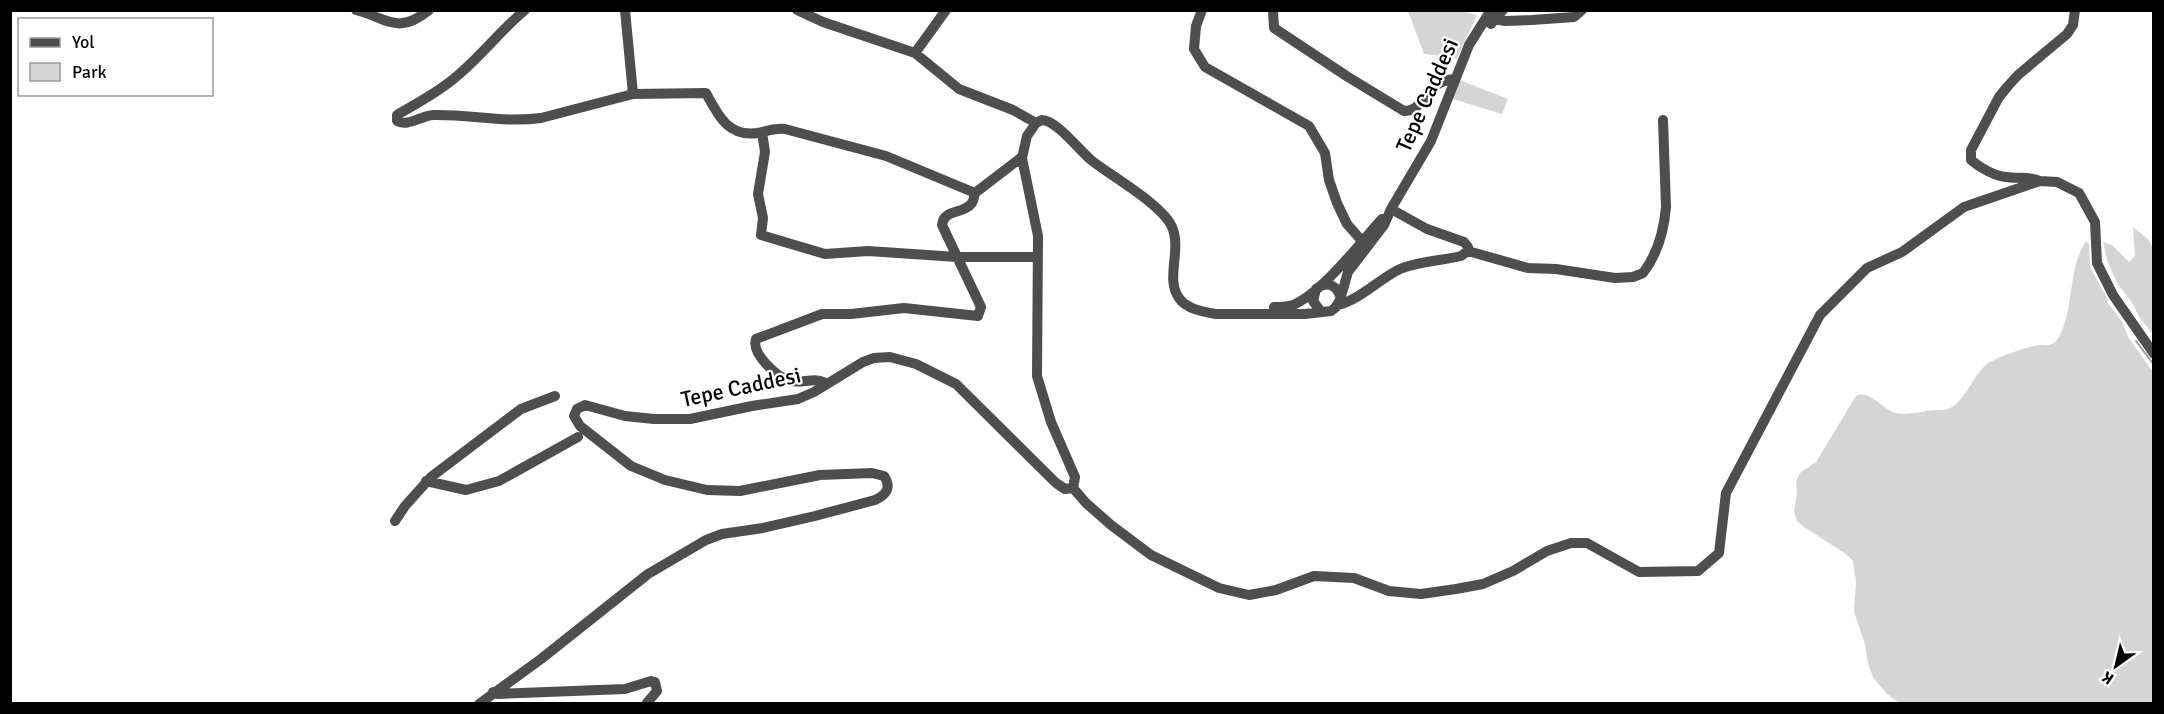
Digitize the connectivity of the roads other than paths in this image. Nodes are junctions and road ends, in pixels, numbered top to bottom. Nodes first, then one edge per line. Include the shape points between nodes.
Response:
1 (356, 10) edge
2 (429, 10) edge
3 (525, 10) edge
4 (625, 10) edge
5 (797, 10) edge
6 (946, 10) edge
7 (1202, 10) edge
8 (1273, 10) edge
9 (1503, 10) edge
10 (1582, 10) edge
11 (2075, 10) edge
12 (1492, 15) edge
13 (1532, 16) edge
14 (915, 53) junction
15 (1454, 79) junction
16 (633, 94) junction
17 (1662, 120) dead end
18 (1036, 123) junction
19 (762, 132) junction
20 (1022, 157) junction
21 (2040, 181) junction
22 (975, 193) junction
23 (1391, 208) junction
24 (1362, 241) junction
25 (1468, 251) junction
26 (1038, 256) junction
27 (957, 257) junction
28 (1316, 289) junction
29 (1339, 300) junction
30 (1196, 308) junction
31 (1321, 312) junction
32 (2154, 354) edge
33 (827, 384) junction
34 (555, 396) dead end
35 (578, 437) dead end
36 (426, 482) junction
37 (1073, 488) junction
38 (395, 521) dead end
39 (494, 692) junction
40 (480, 704) edge
41 (646, 704) edge

1 - 2 street via 404,25
3 - 16 street via 456,77 397,115 397,121 405,123 429,115 527,120
4 - 16 street
5 - 14 street
6 - 14 street
7 - 24 street via 1194,49 1205,67 1309,126 1325,153 1337,203 1347,224
8 - 15 street via 1274,28 1404,111 1418,105 1439,82
9 - 12 street, Tepe Caddesi
10 - 13 street via 1574,17
11 - 21 street via 2067,34 2018,75 2000,97 1971,150 1971,160 1996,175
12 - 13 street
12 - 15 street, Tepe Caddesi via 1469,45
14 - 18 street via 959,89
15 - 23 street, Tepe Caddesi via 1431,141
16 - 19 street via 706,93 727,126 743,133
17 - 25 street via 1665,219 1657,247 1643,273 1615,278 1528,268
18 - 20 street via 1027,136
18 - 30 street via 1047,120 1053,124 1089,158 1169,220 1177,247 1174,289 1182,303
19 - 22 street via 785,129 886,156
19 - 27 street via 765,152 758,194 763,218 761,235 825,254 868,251
20 - 22 street
20 - 26 street via 1036,218
21 - 32 street via 2057,182 2079,193 2095,222 2097,263 2113,296
21 - 37 street via 1964,207 1902,252 1867,268 1820,315 1726,493 1719,553 1698,571 1639,572 1587,543 1571,543 1483,584 1456,589 1410,593 1389,591 1354,578 1314,576 1249,596 1219,588 1151,555
22 - 27 street via 972,203 948,213 943,220
23 - 24 street, Tepe Caddesi
23 - 25 street via 1427,229 1464,242
23 - 29 street, Tepe Caddesi via 1384,225 1348,272
24 - 28 street, Tepe Caddesi
25 - 29 street via 1461,256 1403,268 1349,301
26 - 27 street
26 - 37 street via 1037,376 1051,422 1075,477
27 - 33 street via 981,307 978,316 904,308 822,314 756,339 758,355 786,379
28 - 29 street via 1323,284 1332,285 1339,291
28 - 30 street, Tepe Caddesi via 1286,307
28 - 31 street via 1313,301
29 - 31 street via 1331,310
30 - 31 street via 1216,314
33 - 37 street, Tepe Caddesi via 863,362 883,356 931,370 966,392 1056,483 1065,489
33 - 39 street, Tepe Caddesi via 798,399 690,419 625,416 585,405 577,409 576,421 598,441 631,466 665,480 707,490 740,492 801,478 872,473 884,476 888,489 874,500 706,540 648,574
34 - 36 street via 521,409
35 - 36 street via 499,481 466,490
36 - 38 street
39 - 40 street, Tepe Caddesi
39 - 41 street via 617,689 655,682 657,691

